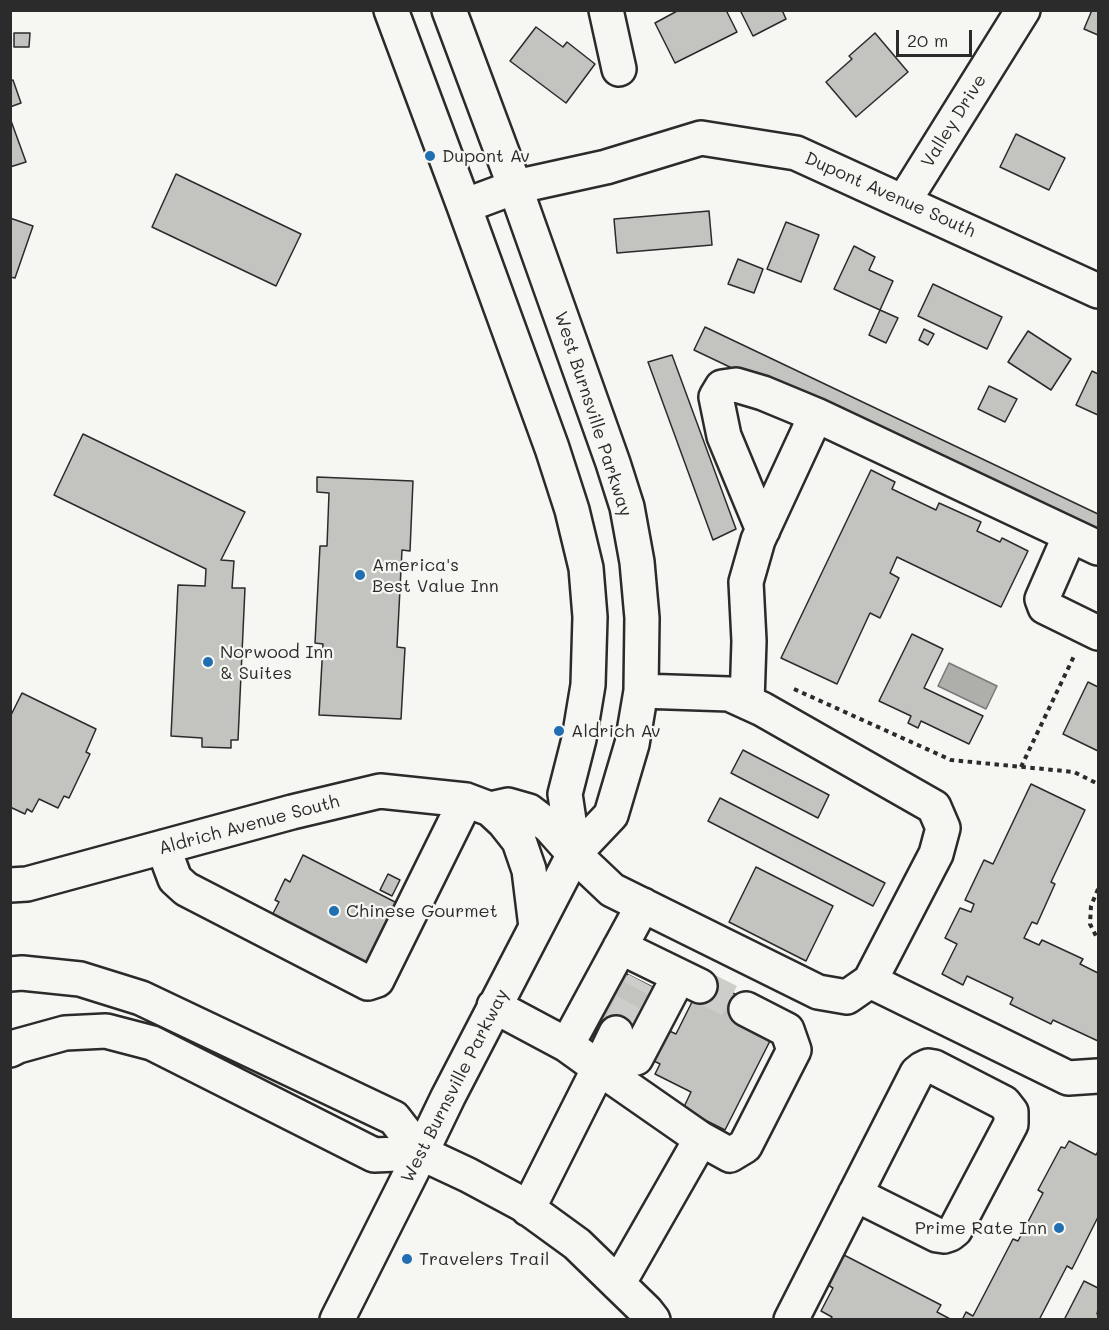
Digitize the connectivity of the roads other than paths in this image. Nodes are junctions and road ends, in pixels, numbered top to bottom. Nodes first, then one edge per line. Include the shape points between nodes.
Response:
1 (391, 10) edge
2 (449, 10) edge
3 (606, 10) edge
4 (1023, 10) edge
5 (620, 69) dead end
6 (515, 187) junction
7 (904, 201) junction
8 (464, 206) junction
9 (1098, 291) edge
10 (816, 415) junction
11 (763, 530) junction
12 (1084, 541) edge
13 (1093, 631) edge
14 (641, 691) junction
15 (747, 702) junction
16 (478, 805) junction
17 (163, 848) junction
18 (574, 854) junction
19 (10, 885) edge
20 (643, 905) junction
21 (536, 927) junction
22 (620, 947) junction
23 (10, 974) edge
24 (870, 981) junction
25 (494, 1006) junction
26 (746, 1009) tunnel mouth
27 (616, 1033) tunnel mouth
28 (567, 1045) junction
29 (10, 1050) edge
30 (599, 1068) junction
31 (1098, 1076) edge
32 (701, 1139) junction
33 (421, 1153) junction
34 (855, 1194) junction
35 (528, 1209) junction
36 (618, 1284) junction
37 (791, 1319) edge
38 (337, 1320) edge
39 (653, 1320) edge

1 - 8 main road
2 - 6 main road, West Burnsville Parkway
3 - 5 main road
4 - 7 main road, Valley Drive
6 - 7 main road, Dupont Avenue South via 701,138 796,153
6 - 8 main road, Dupont Avenue South
6 - 14 main road, West Burnsville Parkway via 627,507 642,618
7 - 9 main road, Dupont Avenue South
8 - 18 main road via 552,448 586,568 590,617 588,685 565,794
10 - 11 main road
10 - 11 main road via 736,385 722,387 716,397 724,436
10 - 12 main road
11 - 15 main road via 746,582
12 - 13 main road via 1042,599 1045,607
14 - 15 main road via 729,693
14 - 18 main road, West Burnsville Parkway via 632,744 611,815
15 - 24 main road via 934,807 943,828 936,854
16 - 17 main road, Aldrich Avenue South via 380,791
16 - 17 main road via 377,980 368,983 186,889 175,879
16 - 18 main road, Aldrich Avenue South via 508,805 529,811
16 - 21 main road via 504,822 519,841 529,870
17 - 19 main road, Aldrich Avenue South via 27,884
18 - 20 main road, Aldrich Avenue South via 612,890
18 - 21 main road, West Burnsville Parkway
20 - 22 main road
20 - 24 main road, Aldrich Avenue South via 818,992 847,997
21 - 25 main road, West Burnsville Parkway
22 - 28 main road
22 - 30 main road via 668,976 636,1058
23 - 33 main road via 80,979 141,998 394,1118
24 - 31 main road via 1068,1078
25 - 28 main road
25 - 33 main road, West Burnsville Parkway
26 - 32 main road via 787,1030 794,1050 745,1146 730,1155
27 - 30 main road
28 - 30 main road
29 - 33 main road via 65,1033 106,1031 152,1043 374,1155
30 - 32 main road
30 - 35 main road
32 - 36 main road
33 - 35 main road
33 - 38 main road, West Burnsville Parkway
34 - 34 main road via 922,1069 934,1067 1004,1103 1011,1112 1011,1124 950,1234 937,1235
34 - 37 main road
35 - 36 main road via 577,1244
36 - 39 main road

